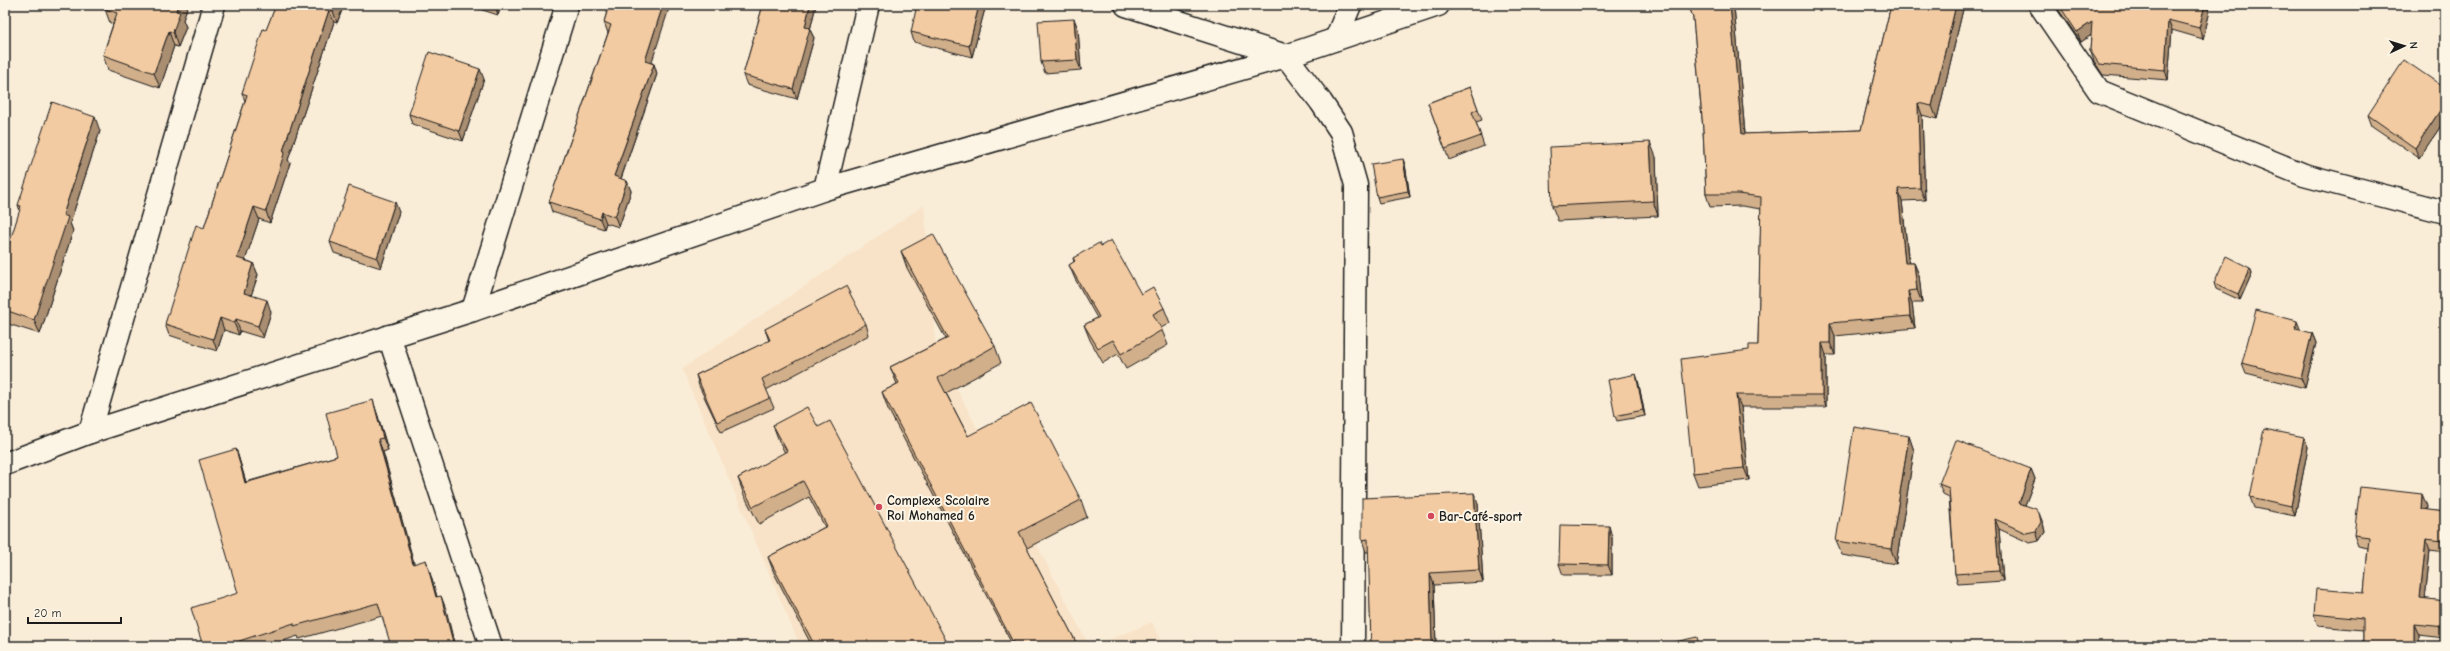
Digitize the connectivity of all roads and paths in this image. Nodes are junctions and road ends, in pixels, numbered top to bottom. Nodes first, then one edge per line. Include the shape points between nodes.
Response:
1 (214, 5) edge
2 (567, 5) edge
3 (868, 5) edge
4 (1126, 5) edge
5 (1350, 5) edge
6 (1438, 5) edge
7 (2040, 5) edge
8 (1336, 39) junction
9 (1286, 56) junction
10 (825, 189) junction
11 (2445, 212) edge
12 (473, 310) junction
13 (389, 336) junction
14 (90, 432) junction
15 (5, 464) edge
16 (491, 646) edge
17 (1352, 646) edge

1 - 14 street
2 - 12 street
3 - 10 street
4 - 9 street
5 - 8 street
6 - 8 street
7 - 11 street via 2099,91 2304,175
8 - 9 street
9 - 10 street
9 - 17 street via 1341,132 1356,185
10 - 12 street
12 - 13 street
13 - 14 street
13 - 16 street
14 - 15 street

